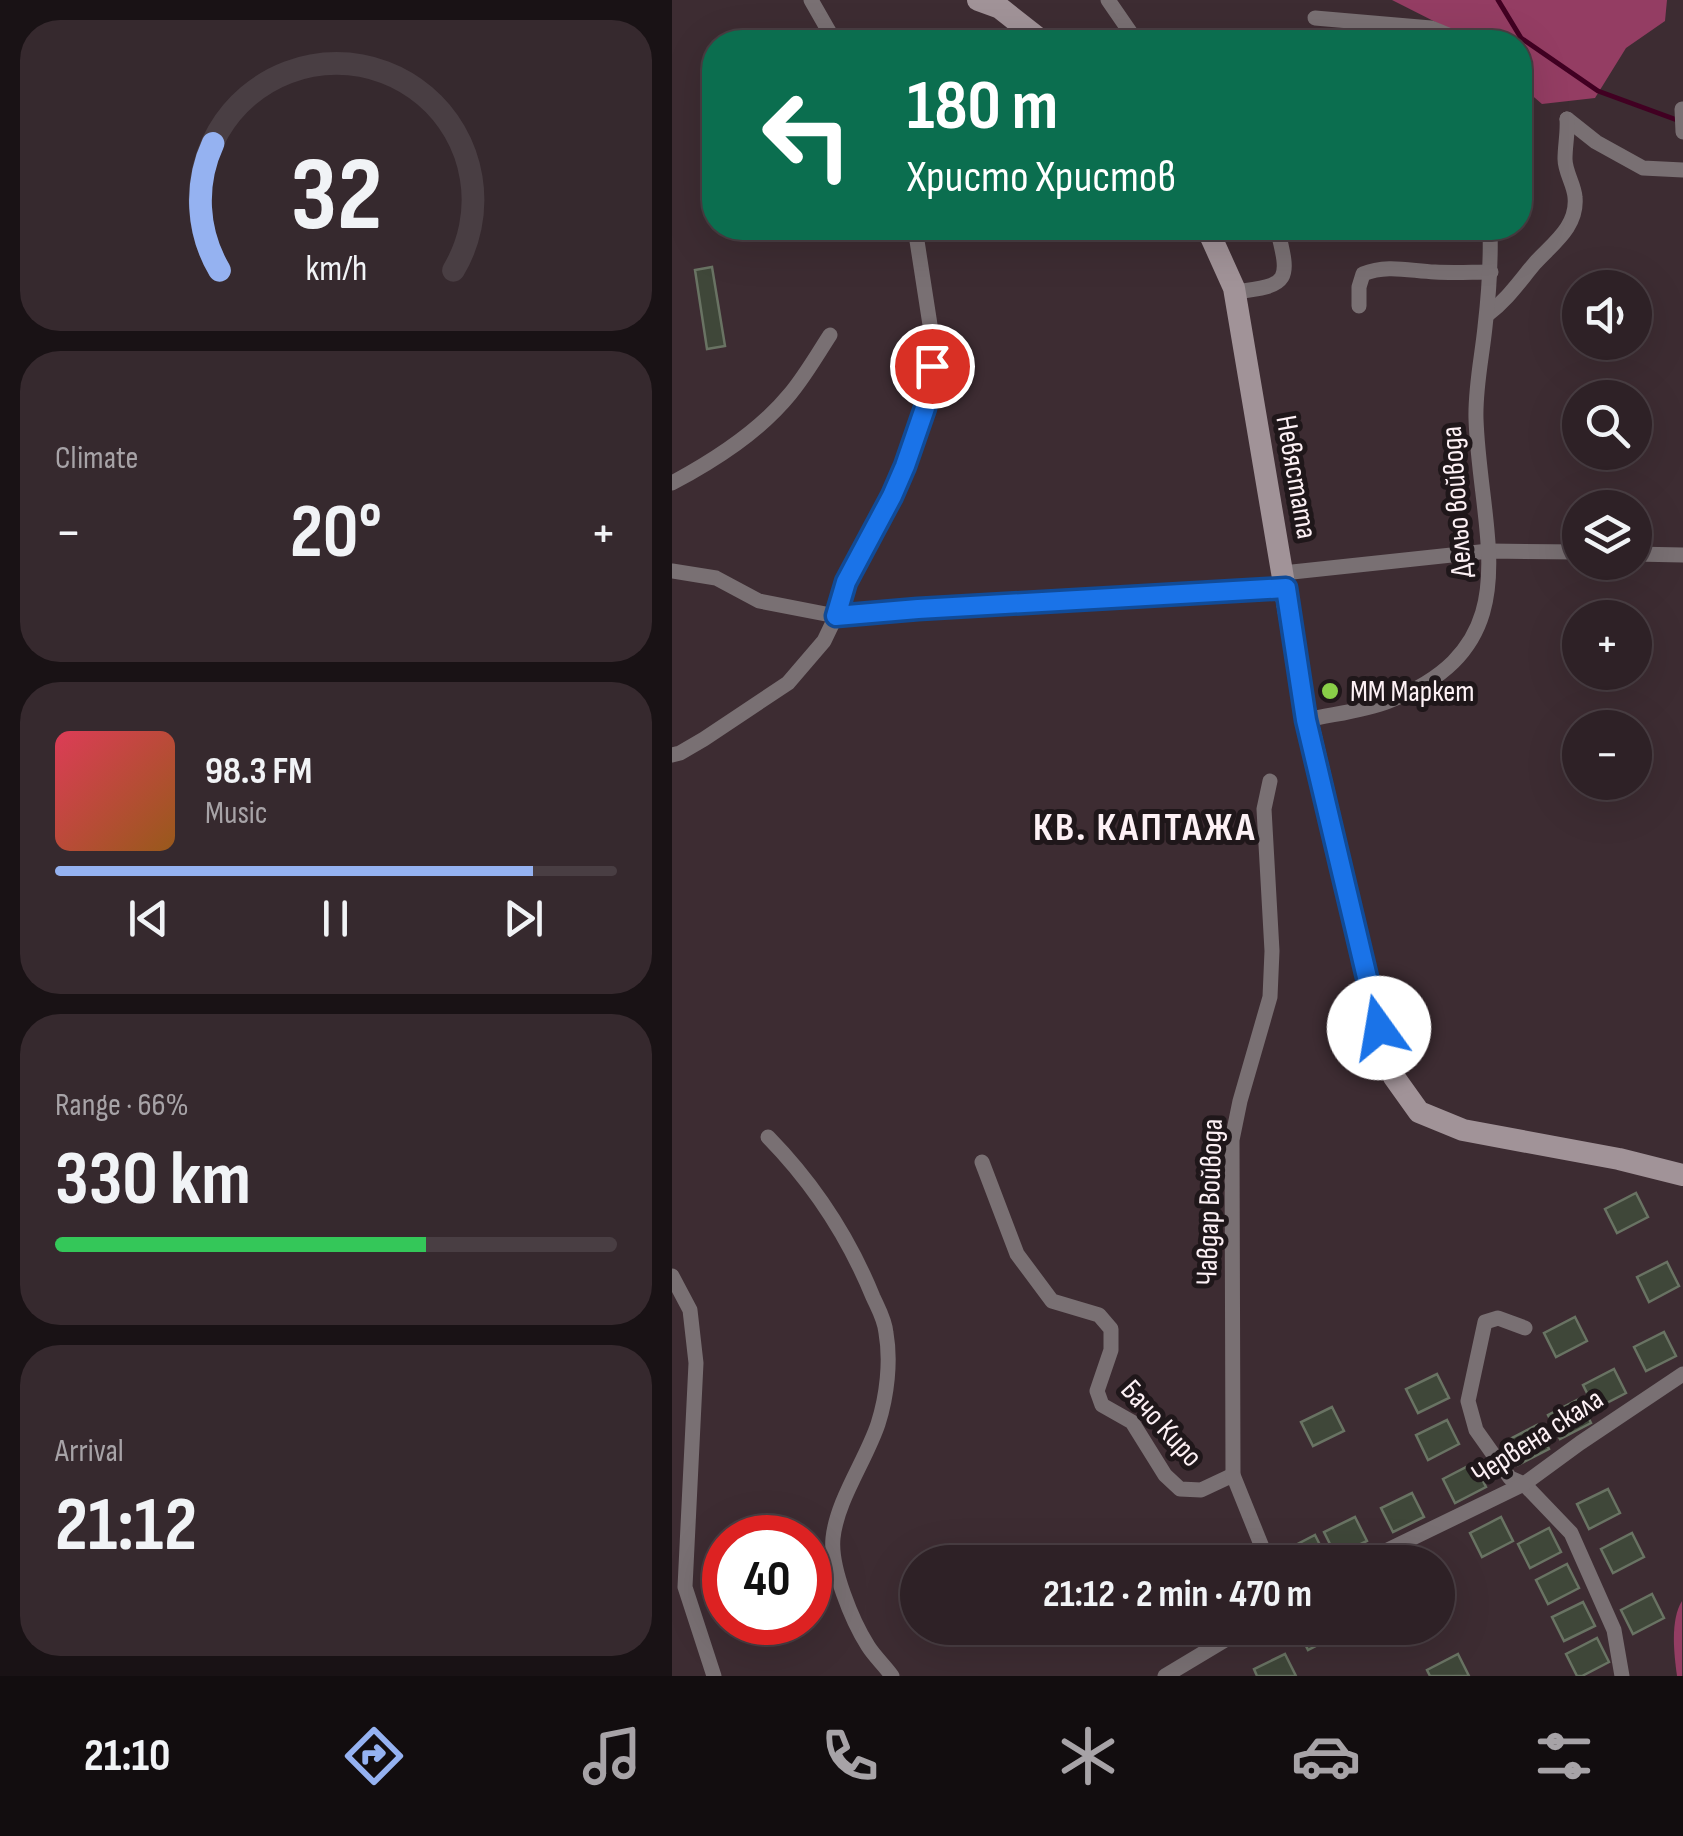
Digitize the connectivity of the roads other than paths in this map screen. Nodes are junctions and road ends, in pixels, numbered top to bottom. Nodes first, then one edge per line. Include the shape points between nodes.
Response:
1 (812, 0) edge
2 (1108, 0) edge
3 (995, 3) edge
4 (1315, 18) dead end
5 (828, 30) edge
6 (1029, 30) edge
7 (1129, 30) edge
8 (1436, 30) edge
9 (1682, 109) edge
10 (1682, 131) edge
11 (1682, 170) edge
12 (917, 240) edge
13 (1212, 240) edge
14 (1280, 240) edge
15 (1491, 240) edge
16 (1492, 272) junction
17 (1234, 292) junction
18 (1359, 306) dead end
19 (1487, 316) junction
20 (830, 336) dead end
21 (672, 483) edge
22 (1490, 551) junction
23 (1562, 552) edge
24 (1652, 555) edge
25 (1682, 556) edge
26 (672, 571) edge
27 (1284, 580) junction
28 (836, 616) junction
29 (1306, 720) junction
30 (672, 755) edge
31 (1270, 781) dead end
32 (768, 1137) dead end
33 (982, 1162) dead end
34 (1682, 1175) edge
35 (672, 1276) edge
36 (1525, 1328) dead end
37 (1682, 1374) edge
38 (1233, 1475) junction
39 (1524, 1484) junction
40 (1261, 1545) edge
41 (1399, 1545) edge
42 (1217, 1645) edge
43 (714, 1676) edge
44 (892, 1676) edge
45 (1165, 1676) edge
46 (1622, 1676) edge

1 - 5 street
2 - 7 street
3 - 6 street
4 - 8 street
9 - 10 street
11 - 19 street via 1643,168 1566,119 1565,162 1576,198 1572,219
12 - 28 street via 933,344 925,408
13 - 17 street, Невястата
14 - 17 street via 1284,276 1273,286
15 - 16 street, Дельо войвода
16 - 18 street via 1375,269 1363,274
16 - 19 street, Дельо войвода
17 - 27 street, Невястата
19 - 22 street, Дельо войвода via 1476,416
20 - 21 street via 792,393 763,422
22 - 23 street
22 - 27 street
22 - 29 street, Дельо войвода via 1483,616 1460,657 1439,676 1385,703
24 - 25 street
26 - 28 street via 716,578 759,601
27 - 28 street
27 - 29 street, Невястата
28 - 30 street via 788,683
29 - 34 street, Невястата via 1379,1028 1394,1077 1419,1112 1463,1130
31 - 38 street, Чавдар Войвода via 1264,809 1270,998 1232,1140
32 - 44 street via 798,1167 835,1223 886,1329 879,1423 832,1541 852,1614
33 - 38 street, Бачо Киро via 1017,1254 1052,1301 1099,1315 1111,1328 1098,1391 1102,1405 1132,1422 1180,1489 1200,1490
35 - 43 street via 690,1310 696,1363 685,1586
36 - 39 street via 1498,1318 1486,1322 1468,1401 1476,1430 1510,1478
37 - 39 street, Червена скала
38 - 40 street, Чавдар Войвода
39 - 41 street, Червена скала
39 - 46 street via 1571,1532 1614,1630
42 - 45 street

